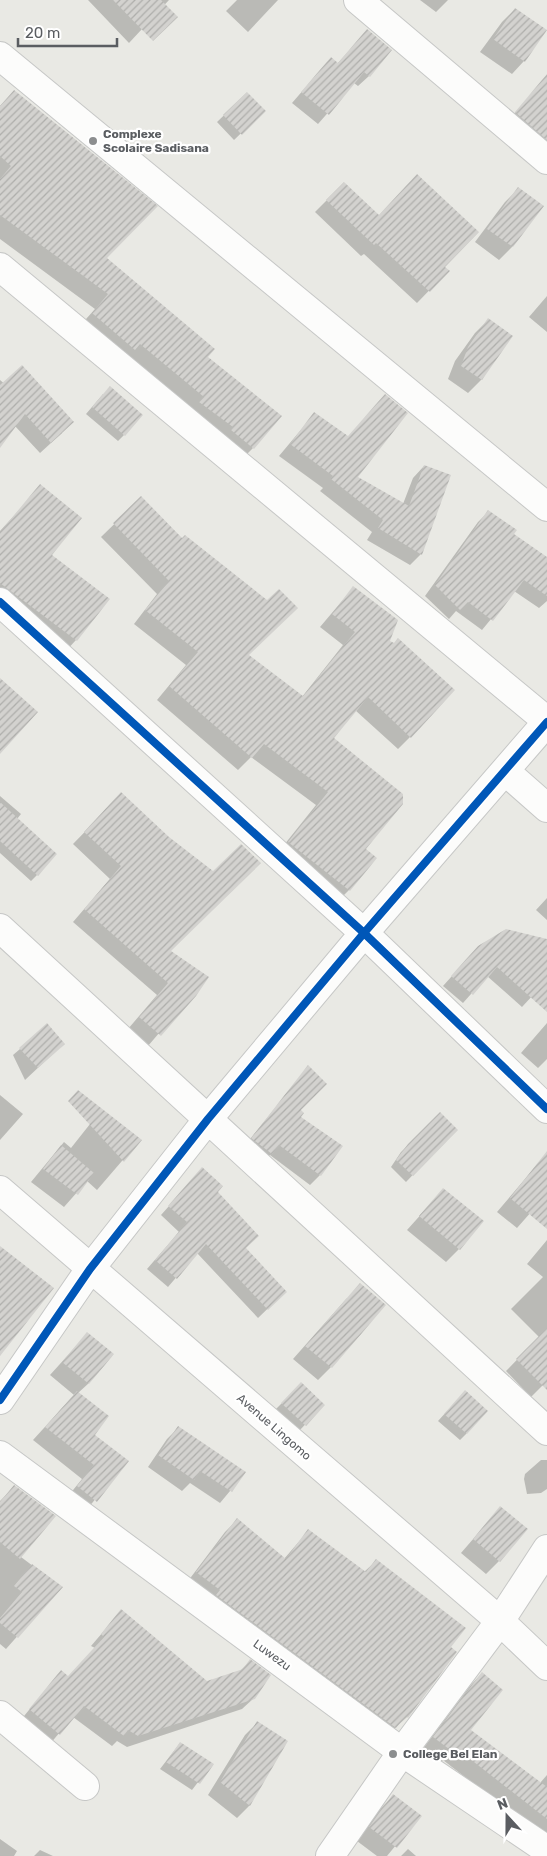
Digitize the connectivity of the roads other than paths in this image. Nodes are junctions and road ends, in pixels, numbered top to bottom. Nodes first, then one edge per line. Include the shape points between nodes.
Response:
1 (358, 0) edge
2 (0, 56) edge
3 (547, 160) edge
4 (0, 267) edge
5 (547, 507) edge
6 (0, 602) edge
7 (547, 722) edge
8 (504, 771) junction
9 (547, 808) edge
10 (0, 928) edge
11 (364, 933) junction
12 (547, 1108) edge
13 (208, 1119) junction
14 (0, 1190) edge
15 (90, 1269) junction
16 (0, 1400) edge
17 (547, 1431) edge
18 (0, 1455) edge
19 (547, 1549) edge
20 (500, 1621) junction
21 (547, 1666) edge
22 (0, 1715) edge
23 (402, 1752) junction
24 (85, 1786) dead end
25 (547, 1850) edge
26 (330, 1856) edge

1 - 3 street
2 - 5 street
4 - 7 street
6 - 11 street
7 - 8 street
8 - 9 street
8 - 11 street
10 - 13 street
11 - 12 street
11 - 13 street
13 - 15 street
13 - 17 street
14 - 15 street, Avenue Lingomo
15 - 16 street
15 - 20 street, Avenue Lingomo
18 - 23 street, Luwezu
19 - 20 street
20 - 21 street, Avenue Lingomo
20 - 23 street
22 - 24 street
23 - 25 street, Luwezu
23 - 26 street

